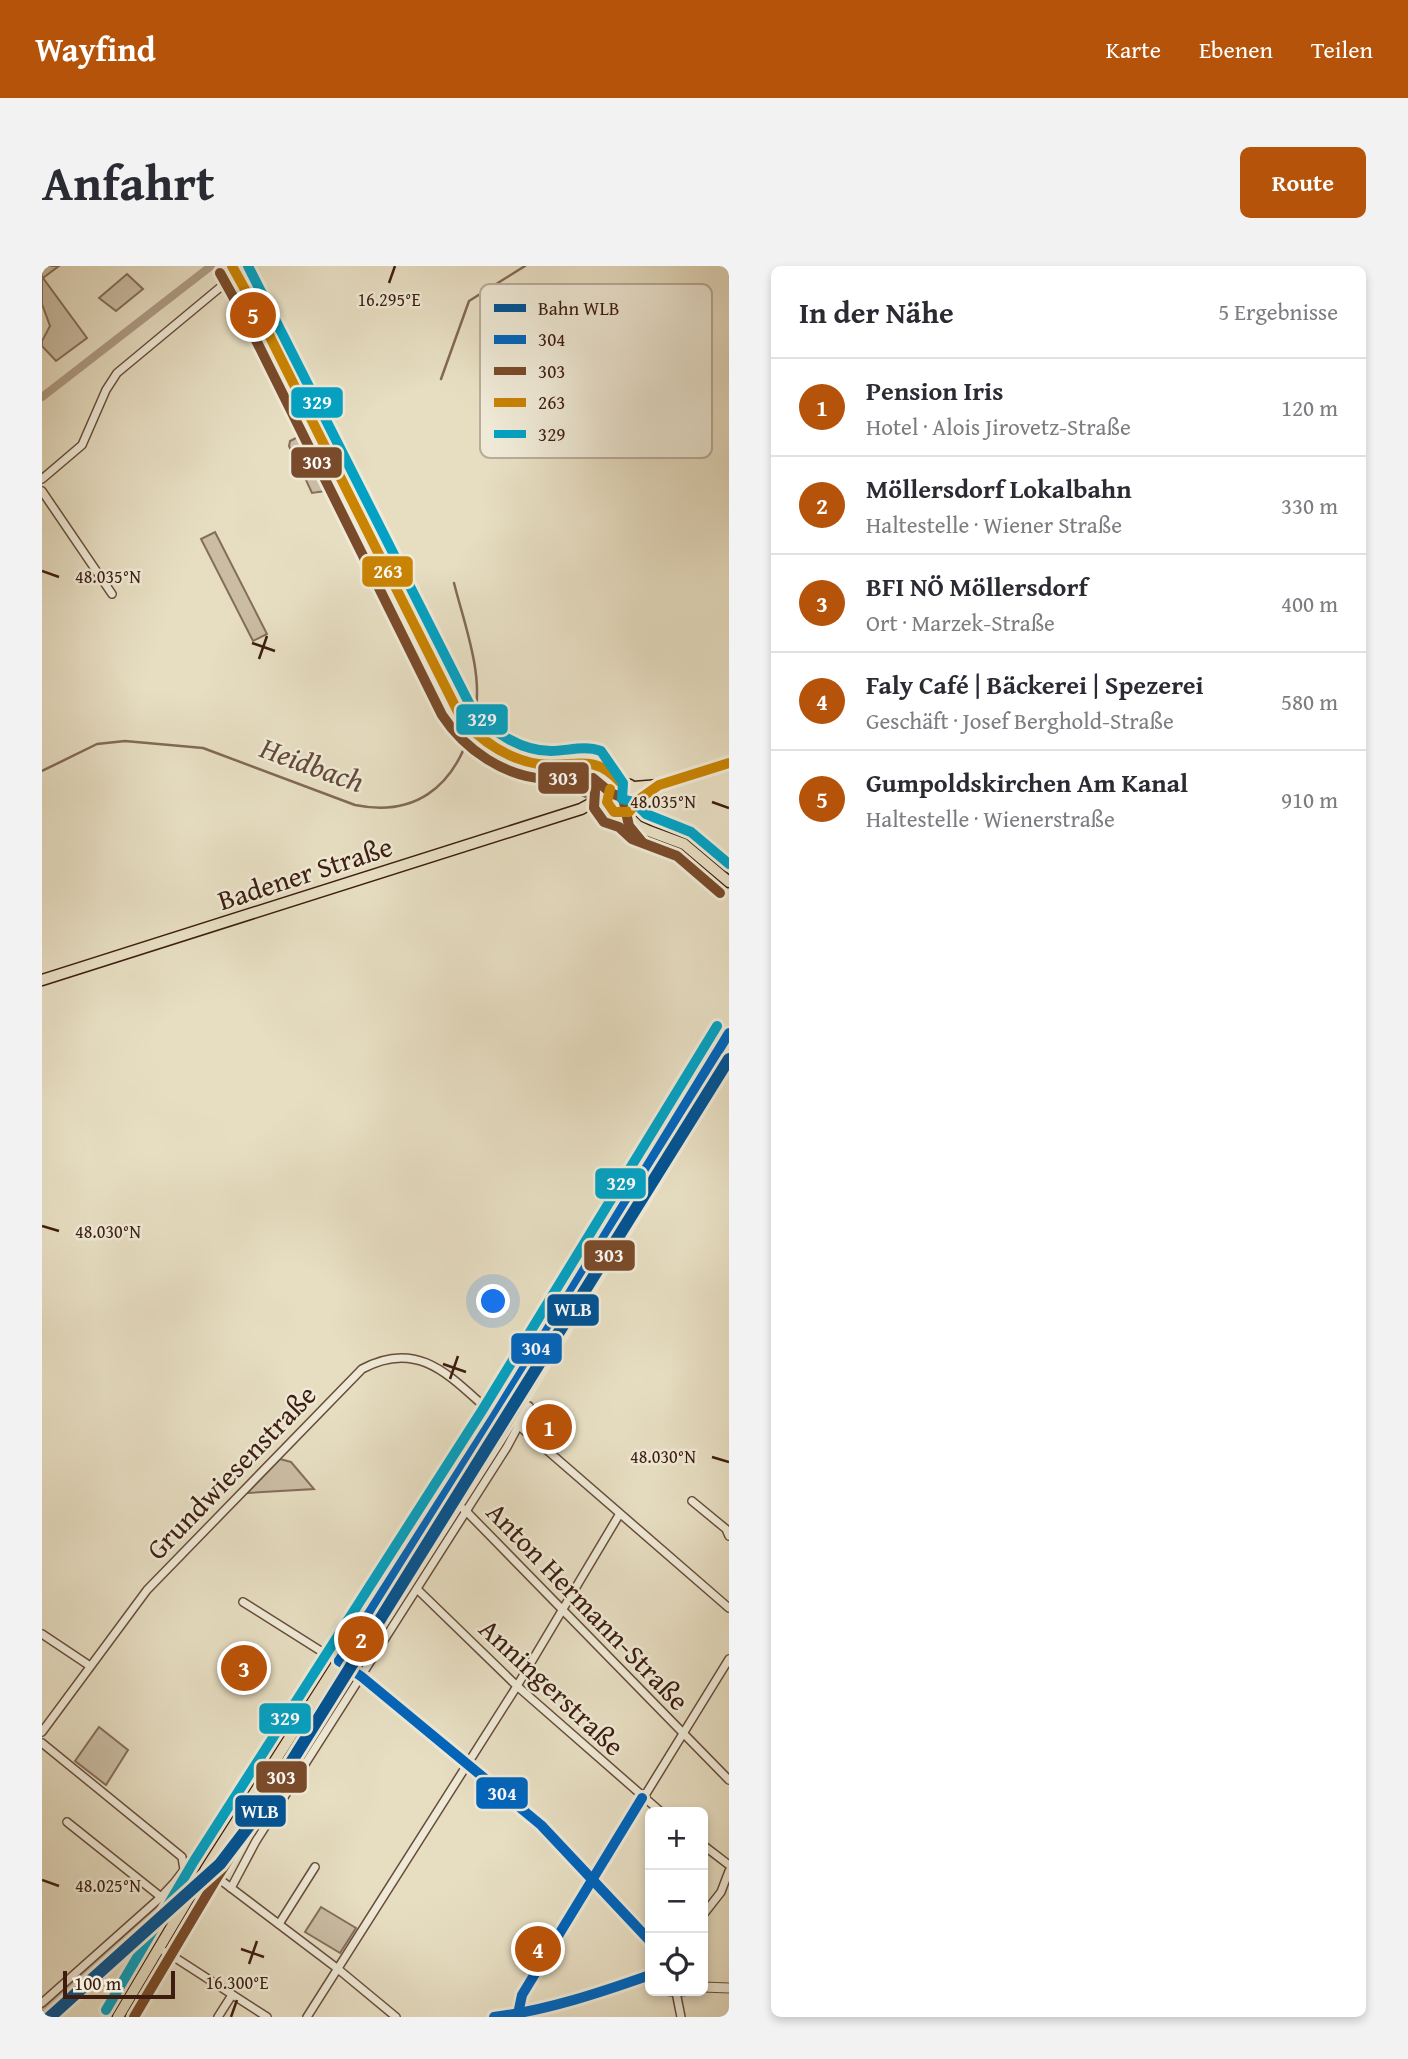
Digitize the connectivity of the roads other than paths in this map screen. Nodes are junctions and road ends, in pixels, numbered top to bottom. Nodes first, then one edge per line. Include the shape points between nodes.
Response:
1 (235, 270) edge
2 (42, 478) edge
3 (42, 491) edge
4 (112, 594) dead end
5 (594, 763) junction
6 (729, 763) edge
7 (620, 782) junction
8 (659, 785) junction
9 (634, 788) junction
10 (608, 792) junction
11 (637, 803) junction
12 (610, 808) junction
13 (581, 809) junction
14 (626, 814) junction
15 (649, 831) junction
16 (729, 883) edge
17 (42, 980) edge
18 (729, 1033) edge
19 (529, 1406) dead end
20 (495, 1416) junction
21 (518, 1425) junction
22 (443, 1495) junction
23 (692, 1501) dead end
24 (465, 1510) junction
25 (619, 1515) junction
26 (729, 1536) edge
27 (417, 1590) junction
28 (243, 1602) dead end
29 (729, 1608) edge
30 (563, 1611) junction
31 (42, 1634) edge
32 (729, 1659) edge
33 (339, 1661) junction
34 (90, 1667) junction
35 (362, 1677) junction
36 (517, 1686) junction
37 (42, 1732) edge
38 (682, 1734) junction
39 (42, 1743) edge
40 (467, 1763) junction
41 (729, 1780) edge
42 (642, 1798) junction
43 (654, 1807) edge
44 (67, 1822) dead end
45 (708, 1849) edge
46 (729, 1865) edge
47 (315, 1867) dead end
48 (206, 1869) junction
49 (729, 1871) edge
50 (593, 1880) junction
51 (231, 1888) junction
52 (160, 1897) junction
53 (708, 1909) edge
54 (279, 1924) junction
55 (645, 1936) edge
56 (166, 1952) junction
57 (338, 1969) junction
58 (645, 1976) edge
59 (708, 1987) edge
60 (729, 1988) edge
61 (232, 1995) junction
62 (677, 1996) edge
63 (42, 2003) edge
64 (518, 2014) junction
65 (118, 2017) edge
66 (132, 2017) edge
67 (218, 2017) edge
68 (267, 2017) edge
69 (307, 2017) edge
70 (396, 2017) edge
71 (494, 2017) edge
72 (681, 2017) edge

1 - 2 street via 117,373 82,445
1 - 5 street via 454,709 474,733 501,750 550,765
3 - 4 street
5 - 7 street
5 - 10 street
6 - 8 main road
7 - 9 main road
7 - 10 main road
8 - 9 main road
8 - 11 main road
9 - 11 main road
10 - 12 main road
10 - 13 main road, Badener Straße
11 - 14 main road
11 - 15 main road
12 - 13 main road, Badener Straße
12 - 14 main road
13 - 17 main road, Badener Straße
14 - 15 main road
15 - 16 main road via 684,844
18 - 20 main road
19 - 21 street
20 - 22 main road
20 - 34 street, Grundwiesenstraße via 456,1382 413,1357 362,1369 147,1590
21 - 24 street
21 - 25 street
22 - 24 street, Anton Hermann-Straße
22 - 33 main road
23 - 26 street
24 - 27 street
24 - 30 street, Anton Hermann-Straße
25 - 29 street
25 - 30 street
27 - 35 street
27 - 36 street, Anningerstraße
28 - 33 street
30 - 36 street
30 - 38 street, Anton Hermann-Straße
31 - 34 street
32 - 38 street
33 - 35 street
33 - 48 main road
34 - 37 street, Grundwiesenstraße
35 - 40 street
35 - 51 street via 349,1691
36 - 40 street
36 - 42 street, Anningerstraße
38 - 41 street, Anton Hermann-Straße
38 - 42 street
39 - 52 street via 182,1857 184,1870
40 - 50 street via 541,1825
40 - 57 street
42 - 43 street, Anningerstraße
42 - 50 street
44 - 52 street
45 - 46 street
47 - 54 street
48 - 51 street
48 - 56 main road
49 - 53 street
50 - 55 street
50 - 64 street via 522,1995
51 - 54 street
52 - 63 street
54 - 57 street
56 - 61 street
56 - 65 main road
56 - 66 street
57 - 69 street
57 - 70 street
58 - 64 street via 592,1996
59 - 60 street
61 - 67 street
61 - 68 street
62 - 72 street
64 - 71 street

